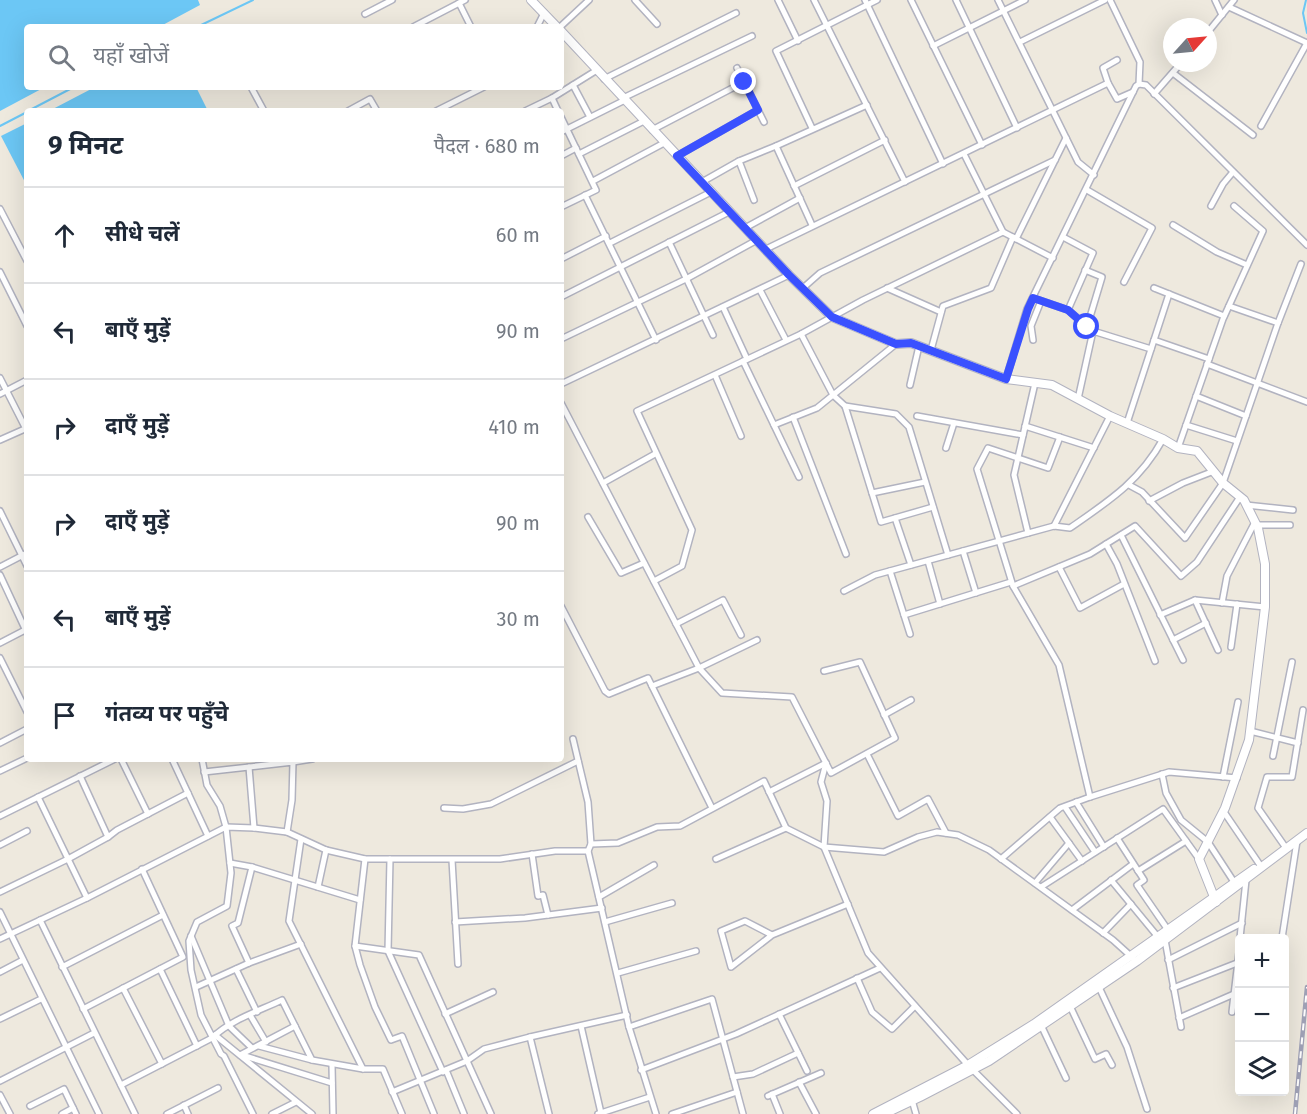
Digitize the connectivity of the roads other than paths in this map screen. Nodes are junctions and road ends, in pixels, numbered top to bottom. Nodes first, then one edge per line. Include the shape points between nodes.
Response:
1 (392, 0) edge
2 (531, 0) edge
3 (635, 0) edge
4 (778, 0) edge
5 (814, 0) edge
6 (877, 0) edge
7 (911, 0) edge
8 (956, 0) edge
9 (998, 0) edge
10 (1025, 0) edge
11 (1089, 0) edge
12 (1104, 0) edge
13 (1110, 0) edge
14 (1215, 0) edge
15 (1234, 0) edge
16 (584, 1) edge
17 (462, 2) edge
18 (866, 3) edge
19 (1092, 6) junction
20 (1229, 7) junction
21 (1003, 10) junction
22 (544, 13) junction
23 (736, 13) dead end
24 (365, 14) dead end
25 (1222, 15) junction
26 (1217, 21) edge
27 (419, 24) edge
28 (470, 24) edge
29 (538, 24) edge
30 (556, 24) edge
31 (564, 24) edge
32 (657, 24) dead end
33 (827, 27) junction
34 (969, 28) junction
35 (564, 33) edge
36 (752, 36) dead end
37 (798, 41) junction
38 (1020, 42) junction
39 (1307, 43) edge
40 (933, 46) junction
41 (1117, 60) dead end
42 (737, 68) dead end
43 (597, 70) junction
44 (1173, 73) joint
45 (604, 79) junction
46 (744, 82) junction
47 (1108, 83) junction
48 (1139, 84) junction
49 (573, 85) junction
50 (253, 90) edge
51 (478, 90) edge
52 (1133, 92) junction
53 (1155, 94) junction
54 (552, 98) junction
55 (624, 99) junction
56 (867, 105) junction
57 (262, 108) edge
58 (354, 108) edge
59 (374, 108) edge
60 (442, 108) edge
61 (531, 108) edge
62 (557, 108) edge
63 (758, 110) junction
64 (1052, 111) junction
65 (590, 117) junction
66 (644, 121) junction
67 (764, 122) dead end
68 (1261, 126) dead end
69 (812, 128) junction
70 (1017, 128) junction
71 (652, 130) junction
72 (564, 131) edge
73 (1253, 135) dead end
74 (1066, 138) junction
75 (885, 140) junction
76 (664, 143) junction
77 (982, 145) junction
78 (776, 146) junction
79 (578, 151) junction
80 (964, 154) junction
81 (564, 155) edge
82 (677, 156) junction
83 (739, 160) junction
84 (1055, 160) junction
85 (943, 164) junction
86 (1233, 172) junction
87 (1094, 175) junction
88 (593, 181) junction
89 (905, 182) junction
90 (702, 183) junction
91 (794, 186) junction
92 (1086, 190) junction
93 (711, 192) junction
94 (984, 194) junction
95 (585, 195) junction
96 (800, 198) junction
97 (754, 200) dead end
98 (564, 206) edge
99 (1211, 206) dead end
100 (1234, 207) dead end
101 (0, 209) edge
102 (729, 212) junction
103 (812, 225) junction
104 (1173, 225) dead end
105 (745, 228) junction
106 (1003, 232) junction
107 (606, 236) junction
108 (1063, 237) junction
109 (1014, 238) junction
110 (757, 240) junction
111 (669, 242) junction
112 (610, 243) junction
113 (1307, 246) edge
114 (766, 249) junction
115 (24, 255) edge
116 (564, 257) edge
117 (1053, 258) junction
118 (1301, 264) dead end
119 (1247, 265) junction
120 (621, 266) junction
121 (1085, 270) junction
122 (0, 272) edge
123 (789, 275) junction
124 (686, 279) junction
125 (1124, 282) dead end
126 (802, 288) junction
127 (887, 288) junction
128 (1154, 288) dead end
129 (760, 290) junction
130 (1169, 294) junction
131 (564, 295) edge
132 (1033, 298) junction
133 (1041, 301) junction
134 (638, 303) junction
135 (1229, 306) junction
136 (723, 307) junction
137 (1068, 310) junction
138 (941, 312) junction
139 (704, 316) junction
140 (1224, 316) junction
141 (832, 317) junction
142 (24, 320) edge
143 (1278, 323) junction
144 (1087, 327) junction
145 (1093, 331) junction
146 (801, 334) junction
147 (713, 335) dead end
148 (564, 338) edge
149 (656, 340) junction
150 (786, 340) junction
151 (1033, 340) dead end
152 (1154, 340) junction
153 (896, 344) junction
154 (919, 346) junction
155 (1151, 349) junction
156 (931, 350) junction
157 (745, 360) junction
158 (1208, 362) junction
159 (715, 375) junction
160 (0, 378) edge
161 (1006, 379) junction
162 (24, 382) edge
163 (564, 383) edge
164 (1035, 383) junction
165 (1257, 383) junction
166 (910, 385) dead end
167 (3, 392) edge
168 (833, 395) junction
169 (1196, 396) junction
170 (1078, 399) junction
171 (1307, 402) edge
172 (845, 406) junction
173 (564, 409) edge
174 (917, 416) dead end
175 (1110, 416) junction
176 (1246, 416) junction
177 (793, 417) junction
178 (954, 423) junction
179 (1126, 423) junction
180 (774, 425) junction
181 (1186, 425) junction
182 (24, 426) edge
183 (1025, 426) junction
184 (24, 430) edge
185 (1023, 435) junction
186 (741, 436) dead end
187 (1060, 437) junction
188 (1163, 439) junction
189 (0, 440) edge
190 (1237, 441) junction
191 (946, 448) dead end
192 (1094, 448) junction
193 (1179, 448) junction
194 (655, 454) junction
195 (1018, 458) junction
196 (1214, 471) junction
197 (799, 477) dead end
198 (925, 482) junction
199 (603, 483) junction
200 (1223, 483) junction
201 (1129, 485) junction
202 (873, 493) junction
203 (1240, 497) junction
204 (1149, 501) junction
205 (1246, 505) junction
206 (933, 507) junction
207 (1293, 510) dead end
208 (0, 511) edge
209 (588, 517) dead end
210 (895, 518) junction
211 (3, 523) edge
212 (1256, 524) junction
213 (1290, 525) dead end
214 (1054, 526) junction
215 (1028, 533) junction
216 (1121, 535) junction
217 (1000, 541) junction
218 (1106, 544) junction
219 (963, 551) junction
220 (24, 554) edge
221 (846, 554) dead end
222 (948, 555) junction
223 (927, 561) junction
224 (644, 563) junction
225 (911, 566) junction
226 (0, 567) edge
227 (1059, 567) junction
228 (890, 571) junction
229 (0, 575) edge
230 (654, 581) junction
231 (1012, 584) junction
232 (1125, 584) junction
233 (844, 591) dead end
234 (976, 593) junction
235 (1195, 600) junction
236 (1222, 603) junction
237 (940, 604) junction
238 (1237, 604) junction
239 (1265, 607) junction
240 (564, 612) edge
241 (904, 615) junction
242 (1160, 615) junction
243 (1206, 623) junction
244 (676, 624) junction
245 (24, 626) edge
246 (24, 631) edge
247 (910, 634) dead end
248 (741, 635) dead end
249 (757, 640) dead end
250 (1173, 640) junction
251 (0, 643) edge
252 (1231, 647) dead end
253 (1218, 650) dead end
254 (0, 658) edge
255 (1183, 660) dead end
256 (1155, 661) dead end
257 (1292, 662) dead end
258 (699, 668) junction
259 (824, 671) dead end
260 (652, 686) junction
261 (911, 700) dead end
262 (1238, 702) dead end
263 (24, 706) edge
264 (1303, 710) dead end
265 (884, 715) junction
266 (24, 730) edge
267 (1250, 732) junction
268 (1276, 738) junction
269 (573, 739) dead end
270 (0, 742) edge
271 (1298, 743) junction
272 (867, 754) junction
273 (1273, 756) dead end
274 (24, 759) edge
275 (578, 761) junction
276 (109, 762) edge
277 (122, 762) edge
278 (173, 762) edge
279 (202, 762) edge
280 (292, 762) joint
281 (826, 763) junction
282 (249, 767) junction
283 (0, 771) edge
284 (204, 772) junction
285 (1162, 774) junction
286 (80, 776) junction
287 (1223, 777) junction
288 (1237, 778) junction
289 (769, 792) junction
290 (188, 794) junction
291 (38, 797) junction
292 (1090, 797) junction
293 (1076, 802) junction
294 (1065, 807) junction
295 (444, 808) dead end
296 (712, 808) junction
297 (1224, 812) junction
298 (148, 814) junction
299 (0, 816) edge
300 (1050, 817) junction
301 (226, 827) junction
302 (254, 828) junction
303 (786, 828) junction
304 (27, 831) dead end
305 (287, 832) junction
306 (946, 833) junction
307 (1307, 833) edge
308 (208, 836) junction
309 (108, 837) junction
310 (1117, 838) junction
311 (301, 839) junction
312 (1186, 841) junction
313 (1296, 841) junction
314 (1208, 842) junction
315 (1069, 843) junction
316 (591, 844) junction
317 (0, 845) edge
318 (824, 847) junction
319 (1104, 847) junction
320 (326, 850) junction
321 (1285, 850) junction
322 (588, 851) junction
323 (1095, 852) junction
324 (532, 855) junction
325 (68, 859) junction
326 (365, 859) junction
327 (390, 859) junction
328 (716, 859) dead end
329 (1001, 859) junction
330 (1199, 859) junction
331 (452, 860) junction
332 (1082, 861) junction
333 (230, 863) junction
334 (1133, 864) junction
335 (654, 865) dead end
336 (1260, 865) junction
337 (252, 867) junction
338 (142, 870) junction
339 (1138, 871) junction
340 (1111, 880) junction
341 (1246, 880) junction
342 (295, 881) junction
343 (1234, 882) junction
344 (1038, 885) junction
345 (318, 888) junction
346 (0, 892) edge
347 (599, 897) junction
348 (87, 898) junction
349 (360, 900) junction
350 (1214, 900) junction
351 (672, 903) dead end
352 (848, 904) junction
353 (1131, 904) junction
354 (602, 908) junction
355 (1072, 910) junction
356 (0, 912) edge
357 (163, 915) junction
358 (548, 915) junction
359 (40, 920) junction
360 (456, 921) junction
361 (605, 922) junction
362 (1242, 923) junction
363 (1168, 930) junction
364 (1103, 933) junction
365 (10, 934) junction
366 (1241, 934) edge
367 (1283, 934) edge
368 (772, 935) junction
369 (191, 936) junction
370 (1162, 938) junction
371 (0, 939) edge
372 (301, 944) junction
373 (355, 946) junction
374 (388, 951) junction
375 (696, 951) dead end
376 (1134, 958) junction
377 (23, 960) junction
378 (1168, 960) junction
379 (249, 963) junction
380 (458, 964) dead end
381 (1235, 964) edge
382 (62, 967) junction
383 (880, 968) junction
384 (160, 969) junction
385 (236, 969) junction
386 (0, 972) edge
387 (618, 973) junction
388 (857, 978) junction
389 (210, 981) junction
390 (1097, 984) junction
391 (196, 987) junction
392 (123, 988) junction
393 (1173, 988) junction
394 (494, 992) dead end
395 (41, 999) junction
396 (1235, 999) edge
397 (1235, 1002) edge
398 (915, 1006) junction
399 (1070, 1006) junction
400 (83, 1009) junction
401 (257, 1012) junction
402 (1232, 1012) dead end
403 (445, 1014) junction
404 (779, 1014) junction
405 (250, 1015) junction
406 (627, 1016) junction
407 (1179, 1018) junction
408 (0, 1019) edge
409 (1041, 1025) junction
410 (229, 1026) junction
411 (296, 1026) junction
412 (581, 1026) junction
413 (629, 1027) junction
414 (1181, 1027) dead end
415 (94, 1033) junction
416 (214, 1036) junction
417 (530, 1037) junction
418 (722, 1040) junction
419 (266, 1042) junction
420 (197, 1046) junction
421 (66, 1047) junction
422 (255, 1047) junction
423 (798, 1053) junction
424 (240, 1055) junction
425 (312, 1060) junction
426 (467, 1061) junction
427 (162, 1064) junction
428 (332, 1065) junction
429 (1112, 1065) dead end
430 (971, 1067) junction
431 (363, 1069) junction
432 (641, 1070) junction
433 (444, 1071) junction
434 (807, 1071) dead end
435 (821, 1073) dead end
436 (733, 1077) junction
437 (1066, 1078) dead end
438 (0, 1081) edge
439 (419, 1082) junction
440 (799, 1082) junction
441 (332, 1083) junction
442 (121, 1085) junction
443 (218, 1088) dead end
444 (392, 1092) junction
445 (737, 1092) junction
446 (0, 1097) edge
447 (650, 1097) junction
448 (911, 1099) junction
449 (296, 1101) junction
450 (30, 1106) dead end
451 (184, 1106) junction
452 (1147, 1109) dead end
453 (75, 1111) edge
454 (278, 1112) edge
455 (599, 1113) edge
456 (10, 1114) edge
457 (62, 1114) edge
458 (99, 1114) edge
459 (135, 1114) edge
460 (167, 1114) edge
461 (189, 1114) edge
462 (252, 1114) edge
463 (272, 1114) edge
464 (312, 1114) edge
465 (333, 1114) edge
466 (402, 1114) edge
467 (434, 1114) edge
468 (464, 1114) edge
469 (491, 1114) edge
470 (549, 1114) edge
471 (656, 1114) edge
472 (672, 1114) edge
473 (743, 1114) edge
474 (780, 1114) edge
475 (816, 1114) edge
476 (873, 1114) edge
477 (884, 1114) edge
478 (916, 1114) edge
479 (1017, 1114) edge

1 - 24 street
2 - 22 street
3 - 32 street
4 - 37 street
5 - 33 street
6 - 18 street
7 - 40 street
8 - 34 street
9 - 21 street
10 - 21 street
11 - 19 street
12 - 19 street
13 - 48 street via 1140,62
14 - 25 street
15 - 20 street
16 - 31 street
17 - 27 street
17 - 28 street
18 - 33 street
18 - 85 street
19 - 38 street
20 - 25 street
20 - 39 street
21 - 34 street
21 - 38 street
22 - 29 street
22 - 30 street
23 - 45 street
25 - 26 street
33 - 37 street
33 - 56 street
34 - 40 street
34 - 70 street
35 - 43 street
36 - 55 street
37 - 69 street via 776,51
38 - 64 street
39 - 68 street
40 - 77 street
41 - 47 street via 1103,68
42 - 46 street
43 - 45 street
43 - 49 street
44 - 53 street
44 - 73 street
45 - 55 street
46 - 63 street
46 - 71 street
47 - 52 street via 1118,99
47 - 64 street
48 - 52 street
48 - 53 street
49 - 54 street
49 - 65 street
50 - 57 street
51 - 60 street
52 - 87 street
53 - 86 street
54 - 61 street
54 - 62 street
55 - 65 street
55 - 66 street
56 - 69 street
56 - 75 street
58 - 59 street via 370,99
63 - 67 street
63 - 82 street
64 - 70 street
64 - 74 street
65 - 72 street
66 - 71 street
66 - 79 street
69 - 78 street
70 - 77 street
71 - 76 street
72 - 79 street
74 - 84 street
74 - 87 street via 1078,162
75 - 89 street
75 - 91 street
76 - 82 street
76 - 88 street
77 - 80 street
78 - 83 street
78 - 91 street
79 - 81 street
79 - 88 street
80 - 85 street
80 - 94 street
82 - 90 street
83 - 90 street
83 - 97 street
84 - 94 street
84 - 109 street
85 - 89 street
86 - 99 street
86 - 113 street
87 - 92 street
88 - 95 street via 596,190
89 - 103 street
90 - 93 street
91 - 96 street
92 - 108 street
92 - 125 street via 1152,228
93 - 102 street
93 - 112 street
94 - 106 street
94 - 126 street via 820,273
95 - 98 street
95 - 107 street
96 - 103 street
96 - 105 street
100 - 119 street via 1263,231
101 - 115 street
102 - 105 street
102 - 111 street
103 - 114 street
104 - 119 street
105 - 110 street
106 - 109 street
106 - 127 street
107 - 112 street
107 - 116 street
108 - 117 street
108 - 121 street via 1093,253
109 - 117 street
109 - 138 street via 991,288 943,306
110 - 114 street
110 - 124 street
111 - 120 street
111 - 124 street
112 - 120 street
114 - 123 street
117 - 132 street
118 - 143 street
119 - 135 street
120 - 131 street
120 - 134 street
121 - 137 street
121 - 144 street via 1102,277
122 - 142 street
123 - 126 street
123 - 129 street
124 - 134 street
124 - 139 street
126 - 141 street
127 - 138 street
127 - 141 street
128 - 130 street
129 - 136 street
129 - 150 street
130 - 140 street
130 - 152 street
132 - 133 street
132 - 161 street
133 - 137 street
133 - 151 street via 1031,326
134 - 148 street
134 - 149 street
135 - 140 street
135 - 143 street
136 - 139 street
136 - 157 street
137 - 144 street
138 - 156 street
139 - 147 street
139 - 149 street
140 - 158 street
141 - 146 street
141 - 153 street
143 - 165 street
144 - 145 street
145 - 155 street
145 - 170 street
146 - 150 street
146 - 168 street
149 - 163 street
150 - 157 street
152 - 155 street
152 - 158 street
153 - 154 street
153 - 168 street
154 - 156 street
154 - 166 street
155 - 179 street
156 - 161 street
157 - 159 street
157 - 180 street
158 - 165 street
158 - 169 street
159 - 186 street
159 - 194 street via 637,411
160 - 167 street
161 - 164 street
162 - 167 street
164 - 170 street via 1052,385
164 - 183 street
165 - 171 street
165 - 176 street
167 - 182 street
168 - 172 street
168 - 177 street via 817,408
169 - 176 street
169 - 181 street
170 - 175 street
172 - 198 street via 896,414 909,428
172 - 202 street
173 - 199 street
174 - 178 street
175 - 179 street
175 - 192 street
176 - 190 street
177 - 180 street
177 - 221 street
178 - 185 street
178 - 191 street
179 - 188 street
180 - 197 street
181 - 190 street
181 - 193 street
183 - 185 street
183 - 187 street
184 - 189 street
185 - 195 street
187 - 192 street
187 - 195 street via 1048,468
188 - 193 street
188 - 201 street
190 - 200 street
192 - 214 street
193 - 196 street via 1197,450
194 - 199 street
194 - 230 street via 692,530 682,566
195 - 215 street via 1014,476
195 - 217 street via 988,448 977,469
196 - 200 street
196 - 204 street
198 - 202 street
198 - 206 street
199 - 224 street
200 - 203 street
200 - 204 street via 1185,538
201 - 204 street
201 - 214 street via 1070,528
202 - 210 street via 881,522
203 - 205 street
203 - 216 street via 1197,562 1181,576 1135,526
205 - 207 street
205 - 212 street
206 - 210 street
206 - 222 street
208 - 211 street
209 - 224 street via 621,573
210 - 225 street
211 - 220 street
212 - 213 street
212 - 236 street via 1227,576
212 - 239 street via 1265,564
214 - 215 street
215 - 217 street
216 - 218 street
216 - 242 street
217 - 219 street
217 - 231 street
218 - 227 street
218 - 232 street
219 - 222 street
219 - 234 street
220 - 226 street
222 - 223 street
223 - 225 street
223 - 237 street
224 - 230 street
225 - 228 street
227 - 231 street
227 - 232 street via 1080,608
228 - 233 street
228 - 241 street
229 - 245 street
230 - 244 street
231 - 234 street
231 - 292 street via 1059,664
232 - 256 street
234 - 237 street
235 - 236 street
235 - 242 street
235 - 243 street
236 - 238 street
237 - 241 street
238 - 239 street
238 - 252 street
239 - 267 street
240 - 260 street via 605,692 615,693 648,678
241 - 247 street
242 - 250 street
243 - 250 street
243 - 253 street
244 - 248 street via 723,600
244 - 258 street
246 - 251 street
249 - 258 street
250 - 255 street
254 - 263 street
257 - 268 street
258 - 260 street
258 - 281 street via 722,693 792,697
259 - 265 street via 860,662
260 - 296 street
261 - 265 street
262 - 287 street
264 - 271 street
265 - 272 street via 895,738
266 - 270 street
267 - 268 street
267 - 288 street
268 - 271 street
268 - 273 street
269 - 275 street
271 - 321 street via 1292,777 1267,777 1258,808
272 - 281 street via 831,773
272 - 306 street via 898,816 928,798
274 - 283 street
275 - 295 street via 491,804
275 - 316 street via 588,802
276 - 286 street
277 - 298 street
278 - 290 street
279 - 284 street
280 - 282 street
280 - 305 street
281 - 289 street
281 - 318 street via 821,782 827,801
282 - 284 street
282 - 302 street
284 - 301 street
285 - 287 street
285 - 292 street
285 - 314 street via 1166,793 1181,820
286 - 291 street
286 - 309 street
287 - 288 street
288 - 297 street
289 - 296 street via 764,781
289 - 303 street
290 - 298 street
290 - 308 street
291 - 299 street
291 - 325 street
292 - 293 street
293 - 294 street
293 - 319 street
294 - 300 street
294 - 323 street
296 - 316 street via 680,826 657,827 618,843
297 - 314 street
297 - 336 street
298 - 309 street
300 - 315 street
300 - 329 street
301 - 302 street
301 - 308 street
301 - 333 street
302 - 305 street
303 - 318 street
303 - 328 street
304 - 317 street
305 - 311 street
306 - 318 street via 918,837 884,852
306 - 329 street via 958,835
307 - 313 street
308 - 338 street
309 - 325 street
310 - 312 street via 1163,809
310 - 319 street
310 - 334 street
311 - 320 street
311 - 342 street
312 - 330 street
312 - 339 street
313 - 321 street
313 - 367 street
314 - 330 street
314 - 343 street
315 - 332 street
315 - 344 street
316 - 322 street
318 - 352 street
319 - 323 street
320 - 326 street
320 - 345 street
321 - 336 street
321 - 341 street
322 - 324 street
322 - 347 street
323 - 332 street
324 - 331 street
324 - 358 street via 538,896 543,895
325 - 346 street
325 - 348 street
326 - 327 street
326 - 349 street
327 - 331 street
327 - 374 street
329 - 344 street
330 - 350 street
331 - 360 street
332 - 344 street
333 - 337 street
333 - 369 street via 226,906 197,922
334 - 339 street
334 - 340 street
335 - 347 street
336 - 343 street
337 - 342 street
337 - 379 street via 237,922 232,926
338 - 348 street
338 - 357 street
339 - 363 street via 1144,880 1137,885
340 - 353 street
340 - 355 street
341 - 350 street
341 - 362 street
342 - 345 street
342 - 372 street via 289,921
343 - 350 street
344 - 355 street
345 - 349 street
347 - 354 street
348 - 359 street
349 - 373 street
350 - 363 street
350 - 370 street
351 - 361 street
352 - 368 street
352 - 383 street via 868,953
353 - 364 street
353 - 370 street
354 - 358 street
354 - 361 street
355 - 364 street
356 - 365 street
357 - 382 street
357 - 384 street via 183,957
358 - 360 street
359 - 365 street
359 - 382 street
360 - 380 street
361 - 387 street
362 - 366 street
362 - 378 street
363 - 370 street
364 - 376 street
365 - 371 street
365 - 377 street
368 - 368 street via 747,954 731,967 721,931 745,921
369 - 389 street
369 - 391 street via 191,970
370 - 376 street
370 - 378 street
372 - 379 street
372 - 431 street
373 - 374 street
373 - 439 street via 375,1007 391,1040 402,1036
374 - 403 street via 419,955
374 - 433 street
375 - 387 street
376 - 390 street
377 - 386 street
377 - 395 street
378 - 393 street
379 - 385 street
381 - 393 street
382 - 400 street
383 - 388 street
383 - 398 street
384 - 392 street
384 - 420 street
385 - 389 street
385 - 401 street
387 - 406 street
388 - 398 street via 872,1012 892,1029
388 - 404 street
389 - 391 street
389 - 410 street
390 - 399 street
390 - 430 street
390 - 452 street via 1127,1047
391 - 416 street via 201,1015
392 - 400 street
392 - 427 street
393 - 407 street
394 - 403 street
395 - 408 street
395 - 421 street
396 - 407 street
397 - 402 street
398 - 430 street
399 - 409 street
399 - 429 street via 1095,1059 1106,1054
400 - 415 street
401 - 405 street
401 - 411 street via 282,1000
403 - 426 street
404 - 418 street
404 - 423 street
405 - 410 street
405 - 419 street
406 - 412 street
406 - 413 street
407 - 414 street
409 - 430 street
409 - 437 street
410 - 416 street
410 - 422 street
411 - 419 street
411 - 425 street
412 - 417 street
412 - 455 street
413 - 418 street via 712,999
413 - 432 street
415 - 421 street
415 - 442 street
416 - 420 street
416 - 424 street
416 - 462 street
417 - 426 street via 484,1050
417 - 470 street
418 - 432 street
418 - 436 street
419 - 422 street
420 - 427 street
421 - 438 street
421 - 458 street
422 - 424 street
422 - 425 street
423 - 434 street
423 - 436 street via 753,1074
424 - 441 street
424 - 449 street
425 - 428 street
426 - 433 street
426 - 469 street
427 - 442 street
428 - 431 street
428 - 441 street
430 - 448 street
430 - 479 street
431 - 444 street via 383,1069
432 - 447 street
433 - 439 street
433 - 468 street
435 - 440 street
436 - 445 street
439 - 444 street
439 - 467 street
440 - 474 street via 770,1095
440 - 475 street
441 - 465 street
442 - 459 street
443 - 451 street
444 - 466 street
445 - 472 street
445 - 473 street
446 - 456 street
447 - 455 street
447 - 471 street
448 - 476 street
448 - 477 street
448 - 478 street
449 - 454 street
449 - 464 street
450 - 453 street via 64,1089
451 - 460 street
451 - 461 street
453 - 457 street
454 - 463 street

